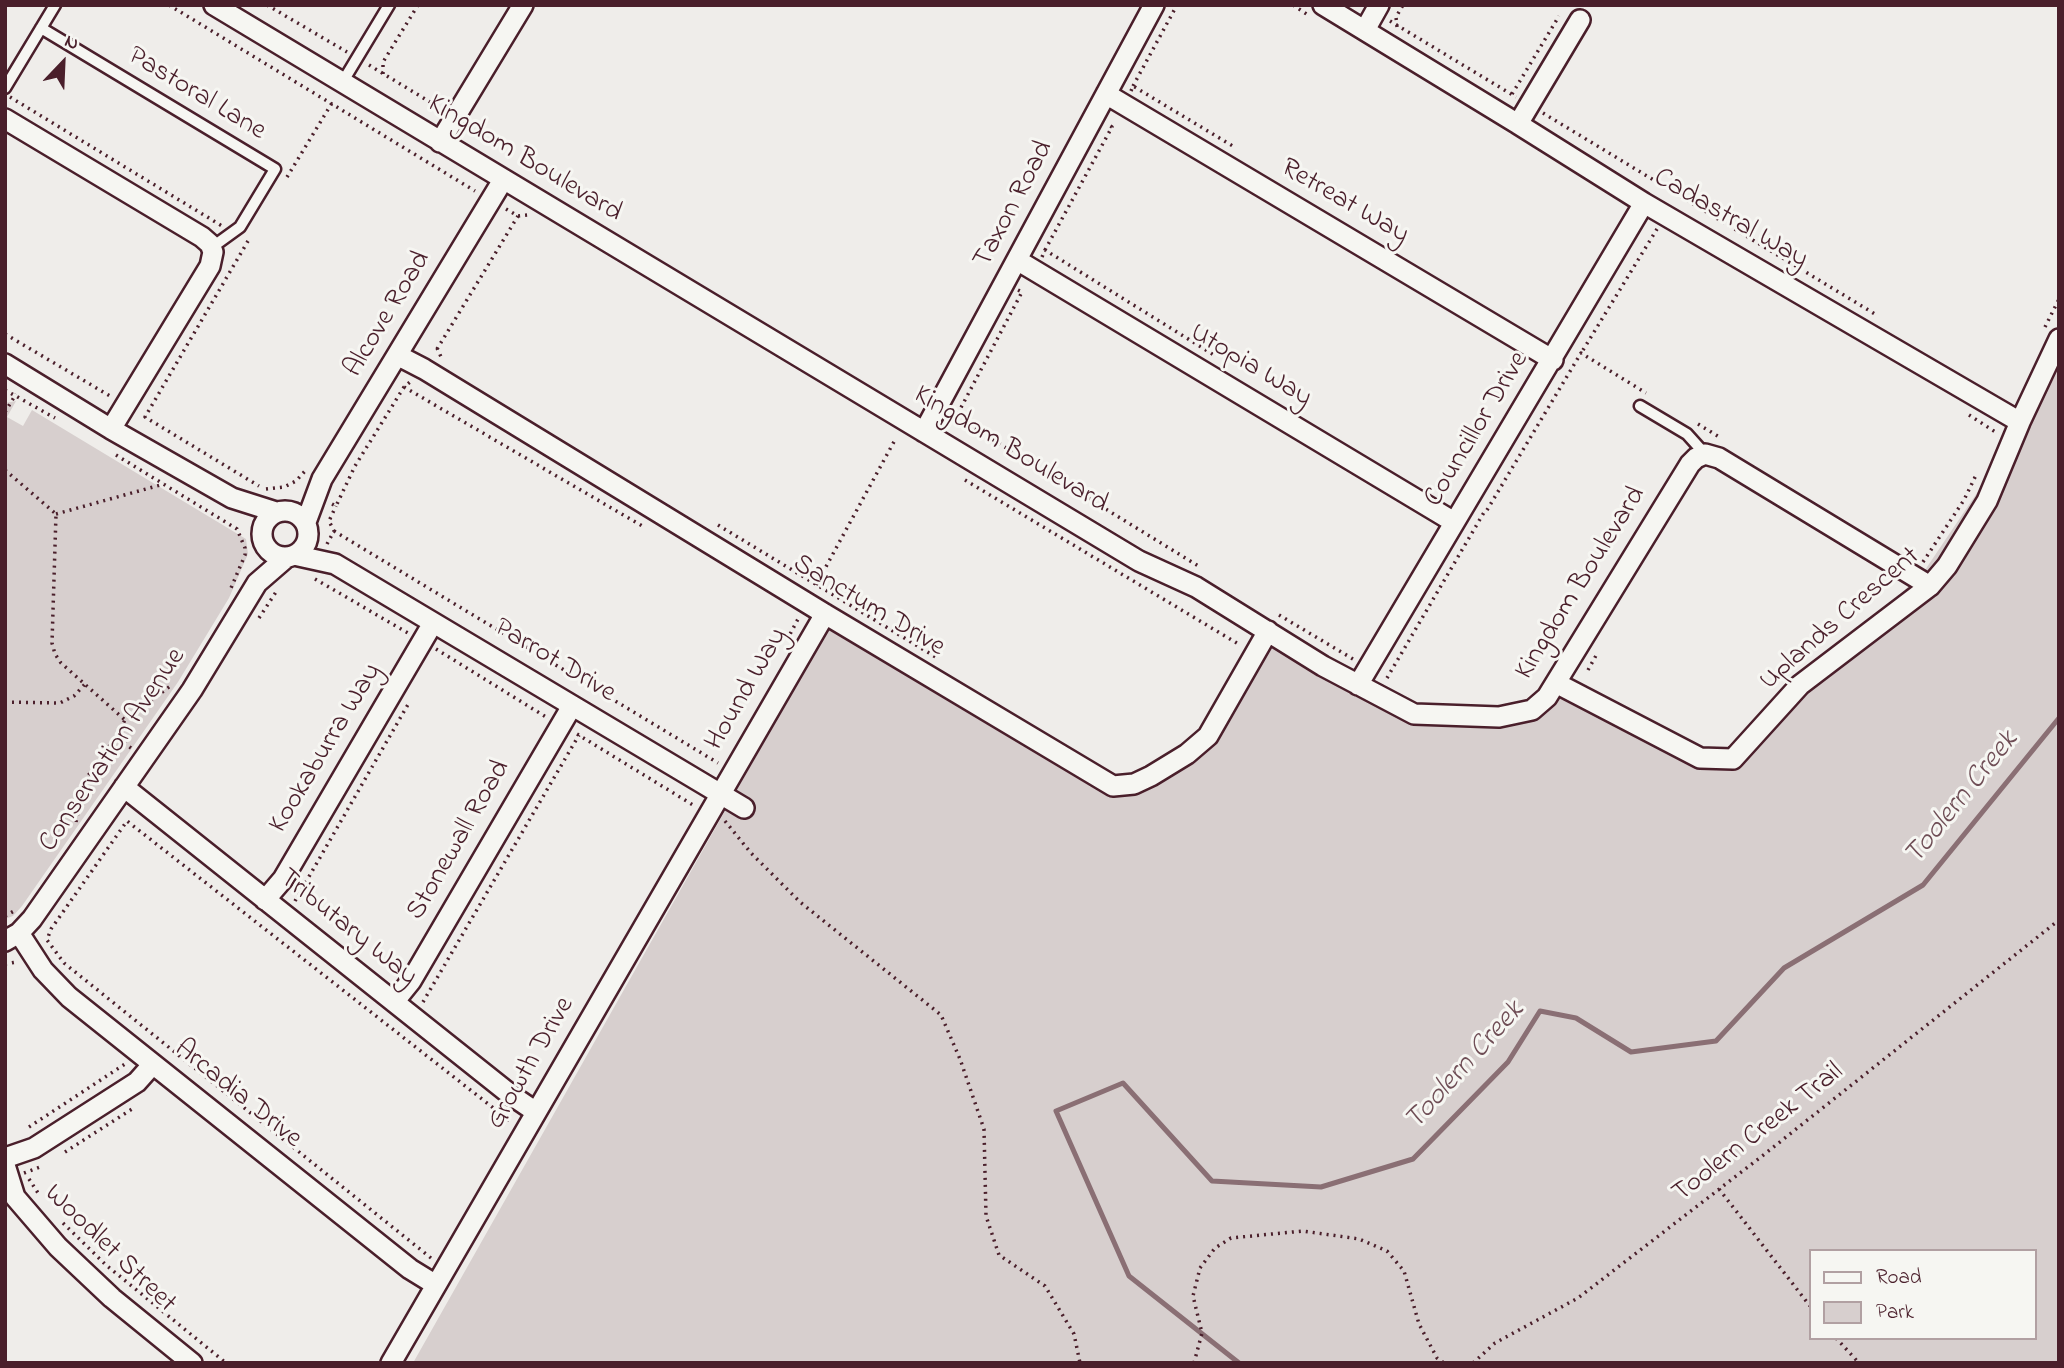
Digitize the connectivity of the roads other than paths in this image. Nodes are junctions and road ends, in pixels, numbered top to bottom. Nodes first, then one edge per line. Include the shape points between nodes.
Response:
1 (55, 5) edge
2 (214, 5) edge
3 (389, 5) edge
4 (523, 5) edge
5 (1154, 5) edge
6 (1323, 5) edge
7 (1377, 9) edge
8 (1580, 20) dead end
9 (41, 28) junction
10 (1365, 30) junction
11 (342, 83) junction
12 (5, 88) edge
13 (1106, 94) junction
14 (5, 119) edge
15 (1518, 124) junction
16 (440, 142) junction
17 (503, 180) junction
18 (1644, 203) junction
19 (211, 248) junction
20 (1017, 260) junction
21 (2050, 337) edge
22 (397, 355) junction
23 (1553, 360) junction
24 (7, 368) edge
25 (1640, 406) dead end
26 (2012, 418) junction
27 (111, 429) junction
28 (924, 432) junction
29 (1705, 454) junction
30 (322, 479) junction
31 (232, 498) junction
32 (280, 511) junction
33 (1454, 522) junction
34 (307, 527) junction
35 (262, 539) junction
36 (291, 556) junction
37 (335, 564) junction
38 (257, 583) junction
39 (1930, 586) junction
40 (825, 614) junction
41 (433, 623) junction
42 (1261, 627) junction
43 (1556, 683) junction
44 (1358, 685) junction
45 (572, 706) junction
46 (124, 787) junction
47 (720, 794) junction
48 (744, 808) dead end
49 (265, 900) junction
50 (12, 937) edge
51 (394, 1002) junction
52 (153, 1064) junction
53 (536, 1112) junction
54 (11, 1168) edge
55 (436, 1285) junction
56 (192, 1363) edge
57 (391, 1363) edge

1 - 9 lane
2 - 11 street, Kingdom Boulevard
3 - 11 lane
4 - 16 street
5 - 13 street, Taxon Road
6 - 10 street, Cadastral Way
7 - 10 street
8 - 15 street
9 - 12 lane
9 - 19 lane, Pastoral Lane via 275,169 240,227
10 - 15 street, Cadastral Way
11 - 16 street, Kingdom Boulevard
13 - 20 street, Taxon Road
13 - 23 street, Retreat Way
14 - 19 street via 202,237
15 - 18 street, Cadastral Way
16 - 17 street, Kingdom Boulevard
17 - 22 street, Alcove Road
17 - 28 street, Kingdom Boulevard
18 - 23 street, Councillor Drive
18 - 26 street, Cadastral Way
19 - 27 street via 210,266
20 - 28 street, Taxon Road
20 - 33 street, Utopia Way
21 - 26 street, Uplands Crescent
22 - 30 street, Alcove Road
22 - 40 street, Sanctum Drive
23 - 33 street, Councillor Drive
24 - 27 street
25 - 29 lane via 1687,434
26 - 39 street, Uplands Crescent via 1987,500
27 - 31 street
28 - 42 street, Kingdom Boulevard via 1139,561 1196,587
29 - 39 street via 1719,458
29 - 43 street, Kingdom Boulevard via 1690,464
30 - 32 street, Alcove Road
30 - 34 street, Alcove Road
31 - 32 street
31 - 35 street
32 - 34 street via 297,514
32 - 35 street via 265,522
33 - 44 street, Councillor Drive
34 - 36 street via 305,546
34 - 37 street, Parrot Drive
35 - 36 street via 273,554
35 - 38 street, Conservation Avenue
36 - 37 street, Parrot Drive
36 - 38 street, Conservation Avenue
37 - 41 street, Parrot Drive
38 - 46 street, Conservation Avenue via 192,690
39 - 43 street, Uplands Crescent via 1800,685 1733,760 1700,758
40 - 42 street, Sanctum Drive via 1090,774 1125,787 1166,768 1208,736
40 - 47 street, Hound Way
41 - 45 street, Parrot Drive
41 - 49 street, Kookaburra Way via 283,879
42 - 44 street, Kingdom Boulevard
43 - 44 street, Kingdom Boulevard via 1532,710 1499,717 1414,714
45 - 47 street, Parrot Drive
45 - 51 street, Stonewall Road via 411,981
46 - 49 street, Tributary Way
46 - 50 street, Conservation Avenue via 32,919
47 - 48 street, Parrot Drive
47 - 53 street, Growth Drive
49 - 51 street, Tributary Way
50 - 52 street, Arcadia Drive via 52,982
51 - 53 street, Tributary Way
52 - 54 street via 137,1083 34,1148
52 - 55 street, Arcadia Drive
53 - 55 street, Growth Drive
54 - 56 street, Woodlet Street via 15,1197 58,1247
55 - 57 street, Growth Drive

